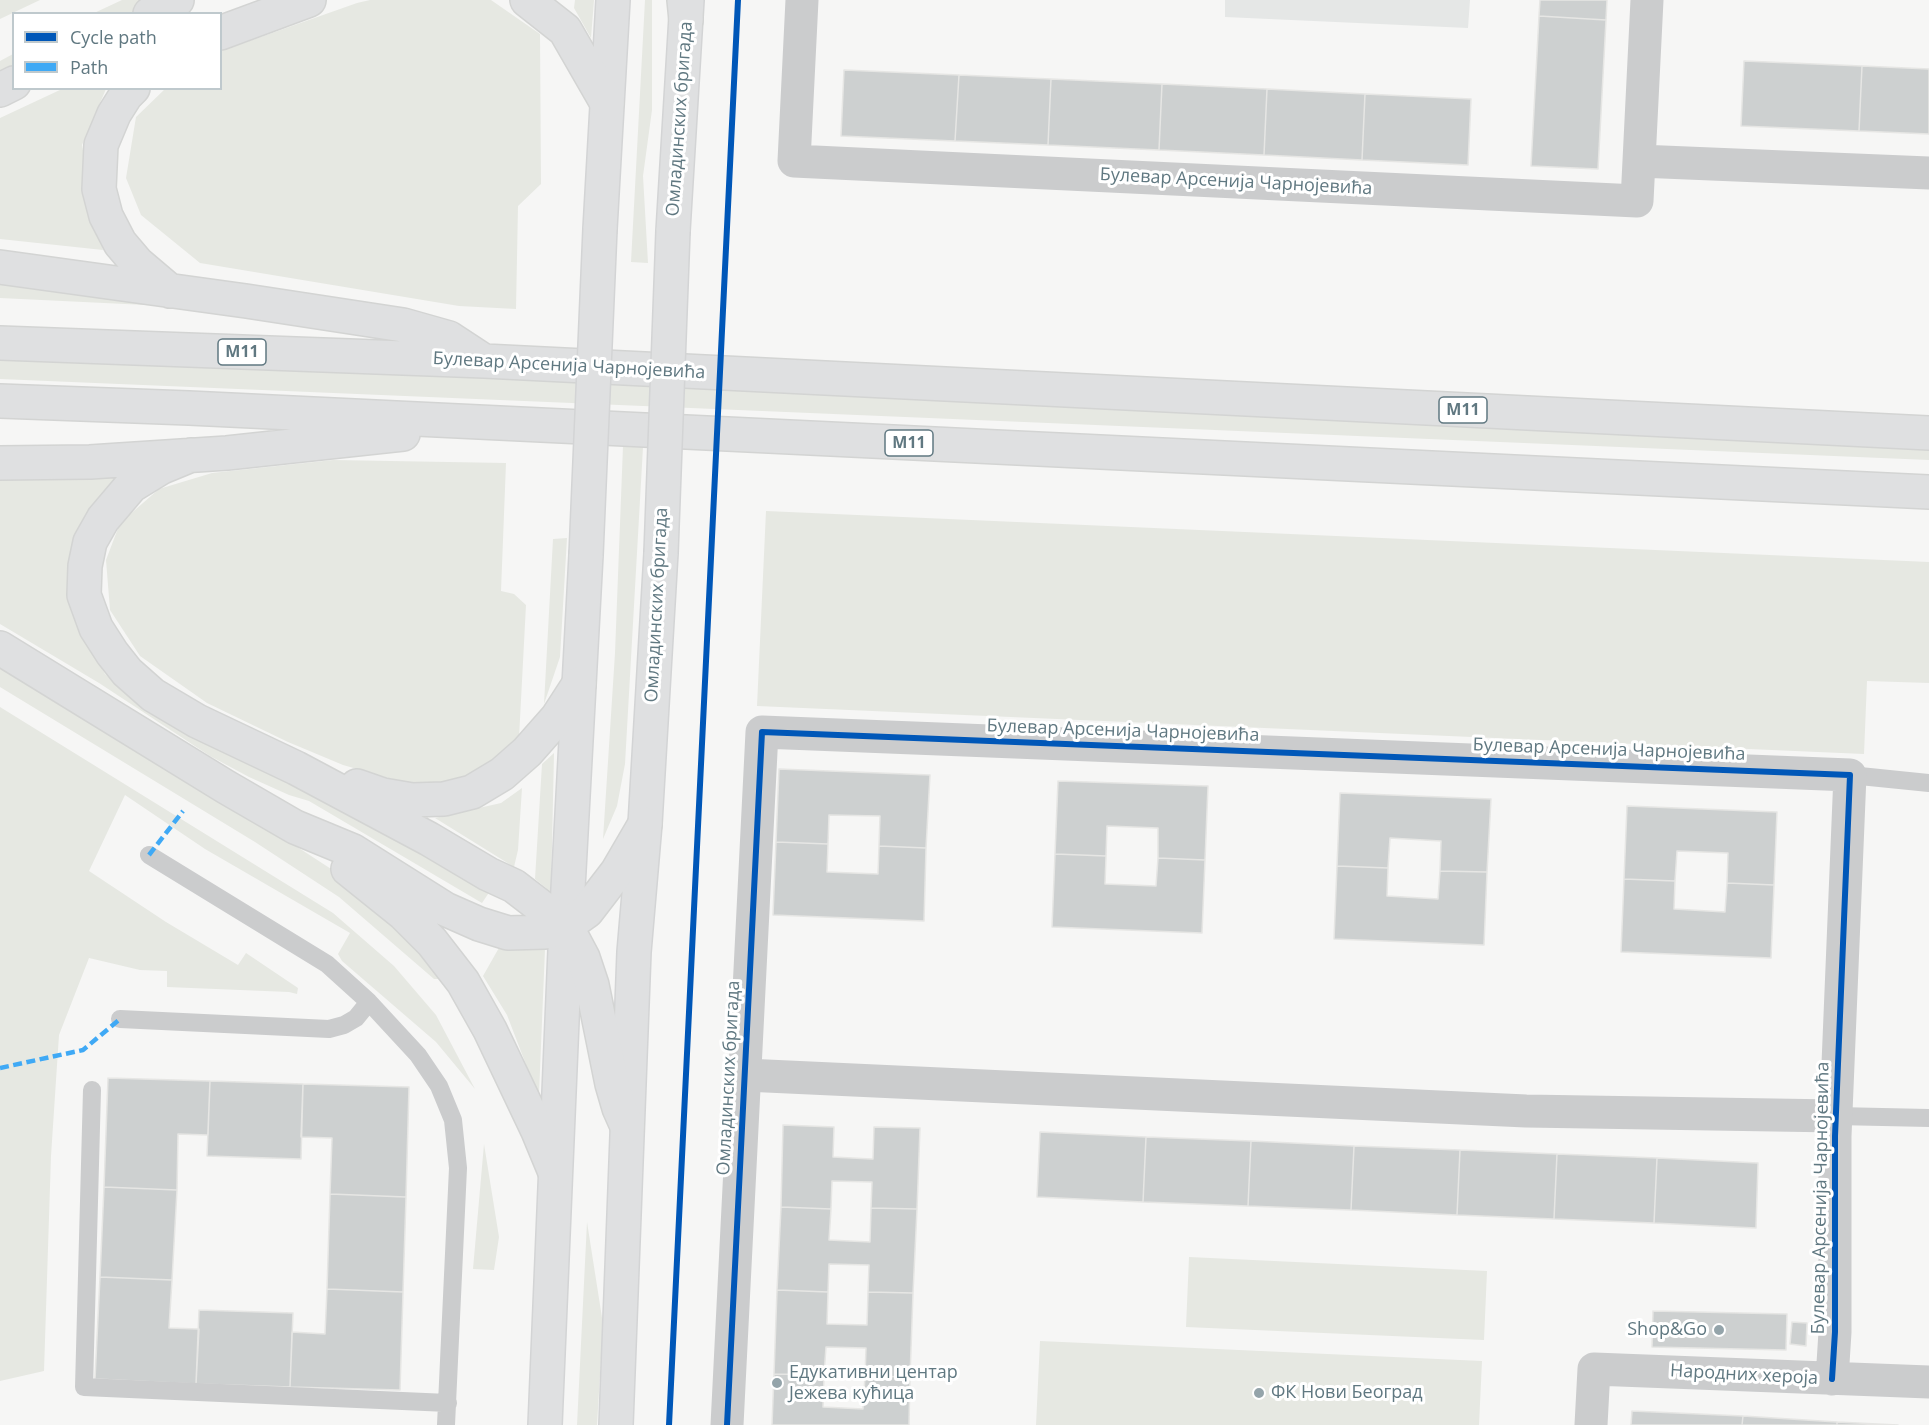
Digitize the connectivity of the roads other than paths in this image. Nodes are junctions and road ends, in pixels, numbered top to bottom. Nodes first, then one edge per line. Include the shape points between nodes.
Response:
1 (177, 0) edge
2 (309, 0) edge
3 (528, 0) edge
4 (613, 0) edge
5 (802, 0) edge
6 (1647, 0) edge
7 (686, 7) edge
8 (154, 12) edge
9 (222, 32) edge
10 (131, 90) edge
11 (607, 103) junction
12 (1639, 161) junction
13 (1929, 172) edge
14 (0, 267) edge
15 (170, 291) junction
16 (0, 343) edge
17 (484, 361) junction
18 (0, 401) edge
19 (479, 423) junction
20 (1929, 434) edge
21 (191, 455) junction
22 (0, 464) edge
23 (1929, 492) edge
24 (0, 648) edge
25 (579, 684) junction
26 (762, 732) joint
27 (296, 768) junction
28 (1850, 775) junction
29 (1929, 783) edge
30 (645, 824) junction
31 (296, 827) junction
32 (149, 855) dead end
33 (566, 926) junction
34 (369, 1002) junction
35 (120, 1019) dead end
36 (745, 1075) junction
37 (92, 1090) dead end
38 (1836, 1116) junction
39 (1929, 1118) edge
40 (627, 1126) junction
41 (555, 1172) junction
42 (1832, 1379) junction
43 (1929, 1382) edge
44 (618, 1387) junction
45 (448, 1403) junction
46 (446, 1425) edge
47 (545, 1425) edge
48 (616, 1425) edge
49 (635, 1425) edge
50 (727, 1425) edge
51 (1591, 1425) edge

1 - 8 main road
2 - 9 main road
3 - 11 main road via 565,30
4 - 11 main road
5 - 12 street, Булевар Арсенија Чарнојевића via 794,161 1637,201
6 - 12 street, Булевар Арсенија Чарнојевића
7 - 30 main road, Омладинских бригада, bridge
10 - 15 main road via 114,114 101,145 99,189 106,216 120,243
11 - 25 main road, bridge
12 - 13 street
14 - 15 main road
15 - 17 main road via 403,325 449,338
16 - 17 main road, Булевар Арсенија Чарнојевића / M11
17 - 20 main road, Булевар Арсенија Чарнојевића / M11
18 - 19 main road, M11
19 - 21 main road via 369,439
19 - 23 main road, M11
21 - 22 main road
21 - 27 main road via 131,486 103,519 90,542 84,595 96,628 112,653 126,672 153,695 197,722
24 - 31 main road
25 - 27 main road via 527,752 502,774 472,792 444,799 412,800
25 - 33 main road
26 - 28 street, Булевар Арсенија Чарнојевића
26 - 36 street, Омладинских бригада
27 - 33 main road via 514,886
28 - 29 lane
28 - 38 street, Булевар Арсенија Чарнојевића
30 - 33 main road via 601,894 587,911
30 - 40 main road, Омладинских бригада via 634,952
31 - 33 main road via 353,851 445,909 490,928 524,934
31 - 41 main road via 404,914 463,982 490,1030
32 - 34 lane via 327,964
33 - 40 main road via 592,985 612,1084
33 - 41 main road
34 - 35 lane via 356,1018 329,1029
34 - 45 lane via 428,1069 453,1120 458,1168
36 - 38 street, Булевар Арсенија Чарнојевића via 1526,1111
36 - 50 street, Омладинских бригада
37 - 45 lane via 84,1387
38 - 39 lane
38 - 42 street, Булевар Арсенија Чарнојевића
40 - 44 main road, Омладинских бригада
41 - 47 main road
42 - 43 street, Народних хероја
42 - 51 street, Народних хероја via 1594,1369
44 - 48 main road, Омладинских бригада
44 - 49 main road
45 - 46 lane

